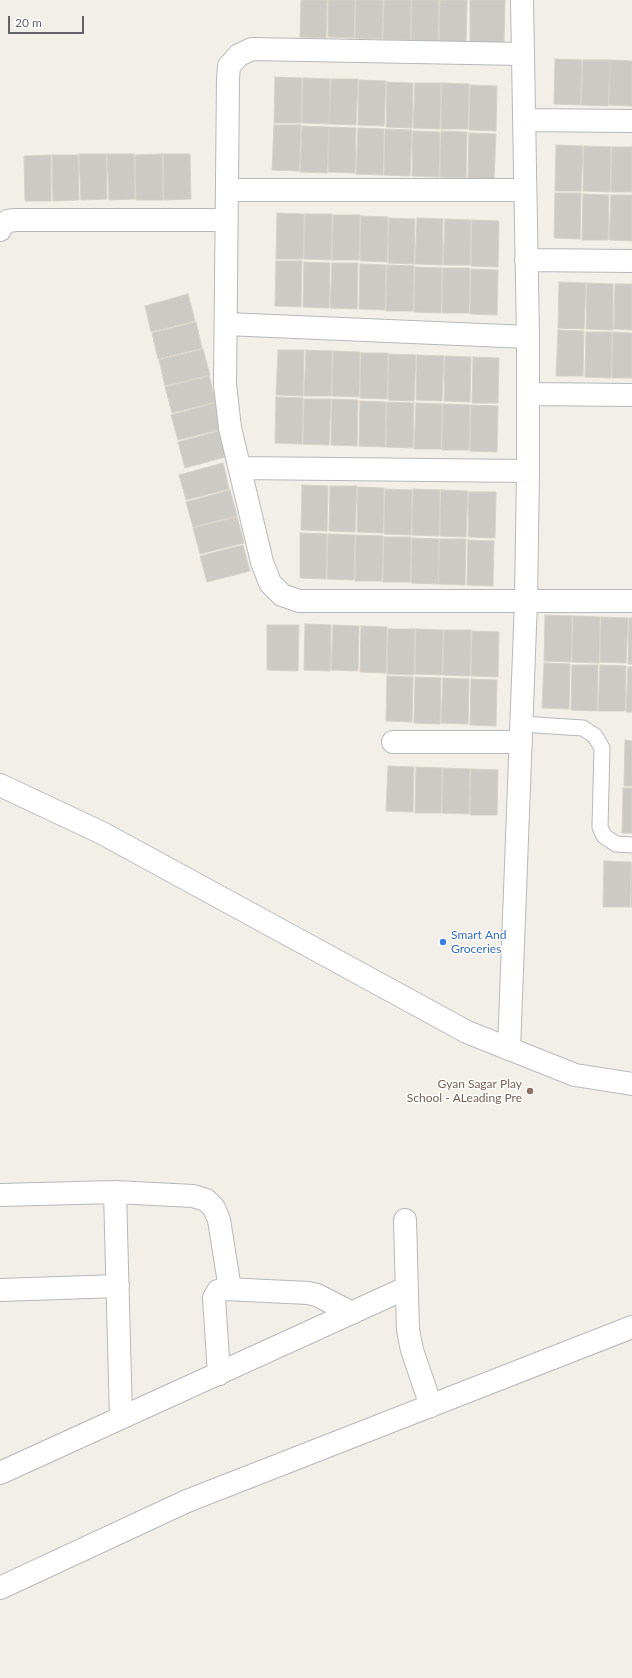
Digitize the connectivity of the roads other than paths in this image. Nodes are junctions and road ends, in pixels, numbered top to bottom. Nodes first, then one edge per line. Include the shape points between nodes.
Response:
1 (522, 0) edge
2 (523, 54) junction
3 (524, 120) junction
4 (632, 121) edge
5 (227, 190) junction
6 (525, 190) junction
7 (226, 220) junction
8 (0, 230) edge
9 (526, 260) junction
10 (632, 261) edge
11 (226, 324) junction
12 (528, 336) junction
13 (528, 394) junction
14 (632, 395) edge
15 (240, 468) junction
16 (528, 471) junction
17 (526, 601) junction
18 (632, 601) edge
19 (521, 733) junction
20 (393, 742) dead end
21 (0, 785) edge
22 (632, 845) edge
23 (509, 1048) junction
24 (632, 1084) edge
25 (115, 1192) junction
26 (0, 1195) edge
27 (405, 1220) dead end
28 (118, 1286) junction
29 (406, 1288) junction
30 (230, 1289) junction
31 (0, 1290) edge
32 (352, 1313) junction
33 (632, 1327) edge
34 (219, 1374) junction
35 (431, 1406) junction
36 (121, 1418) junction
37 (0, 1473) edge
38 (0, 1588) edge

1 - 2 street
2 - 3 street
2 - 5 street via 252,49 239,55 229,66
3 - 4 street
3 - 6 street
5 - 6 street
5 - 7 street
6 - 9 street
7 - 8 street via 15,220 2,225
7 - 11 street
9 - 10 street
9 - 12 street
11 - 12 street
11 - 15 street via 225,384 230,428
12 - 13 street
13 - 14 street
13 - 16 street
15 - 16 street
15 - 17 street via 262,562 270,583 282,595 299,601
16 - 17 street
17 - 18 street
17 - 19 street
19 - 20 street
19 - 22 lane via 583,728 595,736 602,748 600,827 604,836 616,844
19 - 23 street
21 - 23 street via 102,833 467,1032
23 - 24 street via 575,1075
25 - 26 street
25 - 28 street
25 - 30 street via 194,1196 206,1200 214,1208 219,1220
27 - 29 street
28 - 31 street
28 - 36 street
29 - 32 street
29 - 35 street via 408,1330 412,1350
30 - 32 street via 308,1293
30 - 34 street via 218,1292 214,1298
32 - 34 street
33 - 35 street
34 - 36 street
35 - 38 street via 187,1501
36 - 37 street

